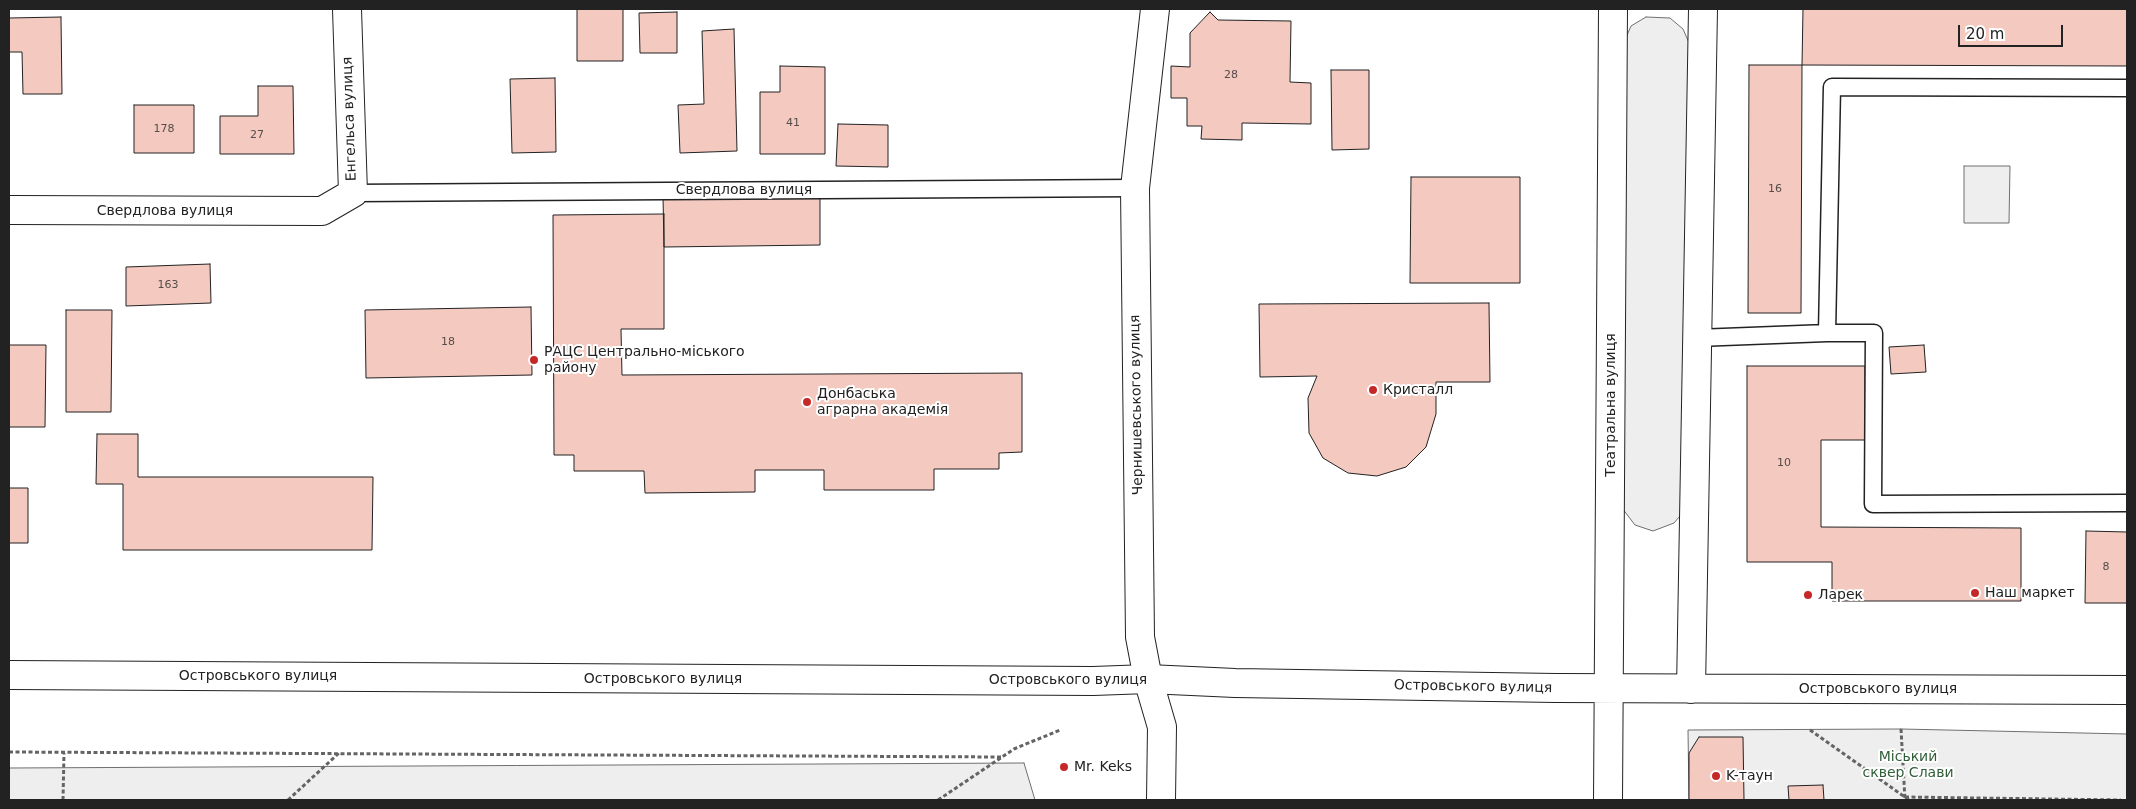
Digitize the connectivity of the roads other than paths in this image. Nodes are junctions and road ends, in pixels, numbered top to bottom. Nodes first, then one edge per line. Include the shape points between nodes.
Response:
1 (347, 9) edge
2 (1155, 9) edge
3 (1613, 9) edge
4 (1703, 9) edge
5 (2127, 88) edge
6 (1135, 188) junction
7 (353, 193) junction
8 (9, 210) edge
9 (322, 211) joint
10 (1827, 333) junction
11 (1696, 338) junction
12 (2127, 503) edge
13 (9, 675) edge
14 (1148, 679) junction
15 (1608, 688) junction
16 (1691, 689) junction
17 (2127, 690) edge
18 (1161, 800) edge
19 (1608, 800) edge

1 - 7 street, Енгельса вулиця
2 - 6 street, Чернишевського вулиця
3 - 15 street, Театральна вулиця
4 - 11 street
5 - 10 lane via 1832,87
6 - 7 lane, Свердлова вулиця
6 - 14 street, Чернишевського вулиця via 1140,637
7 - 9 street, Енгельса вулиця
8 - 9 street, Свердлова вулиця
10 - 11 lane
10 - 12 lane via 1874,333 1873,504
11 - 16 street
13 - 14 street, Островського вулиця
14 - 15 street, Островського вулиця
14 - 18 street, Чернишевського вулиця via 1162,727
15 - 16 street, Островського вулиця
15 - 19 street, Театральна вулиця
16 - 17 street, Островського вулиця

